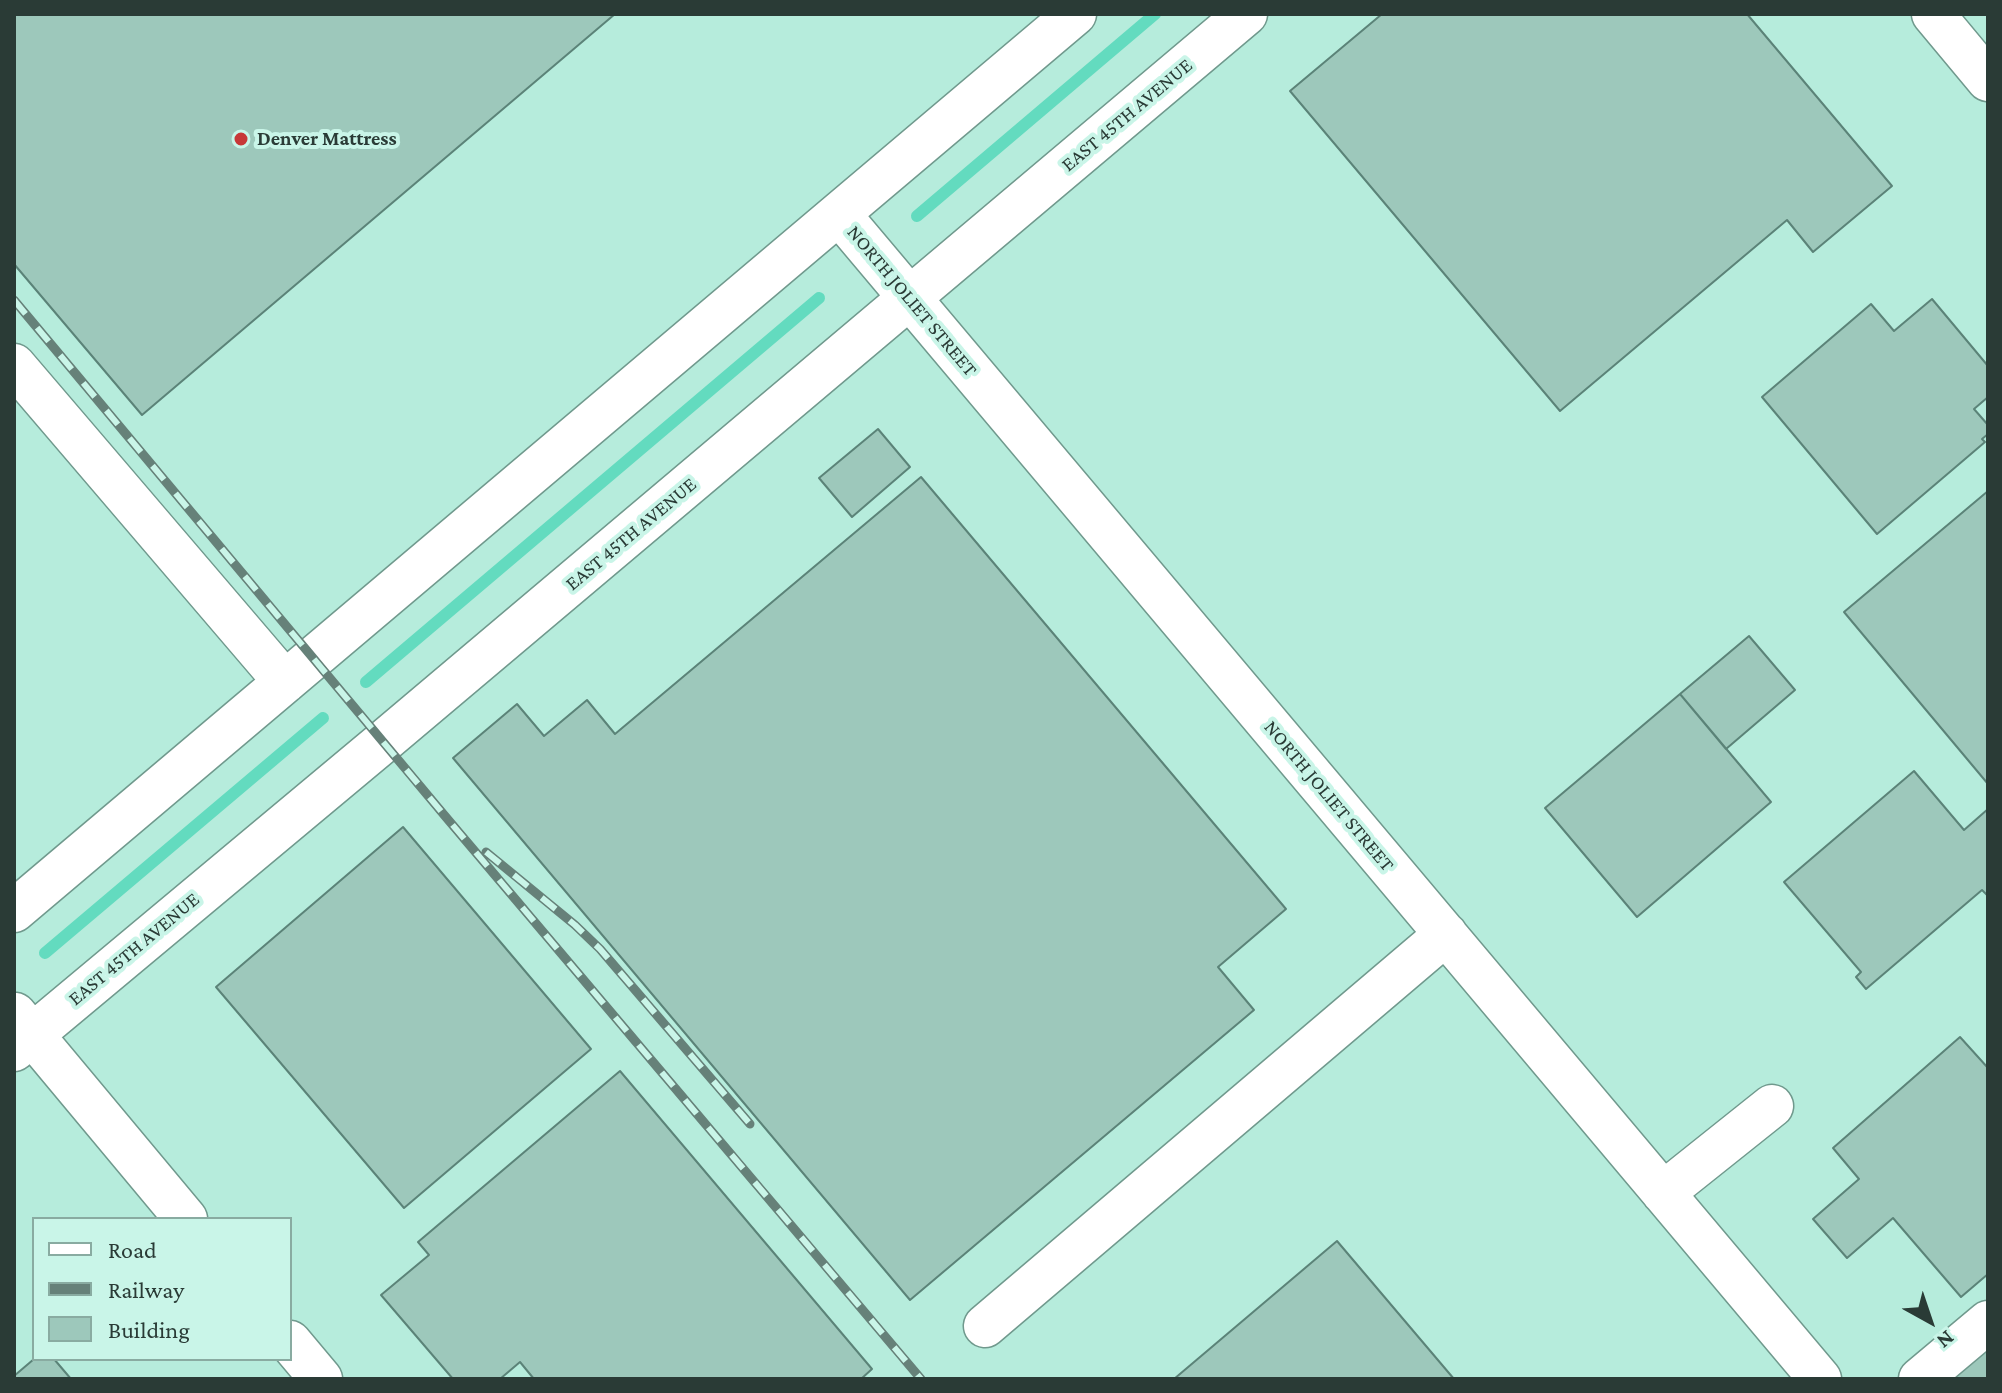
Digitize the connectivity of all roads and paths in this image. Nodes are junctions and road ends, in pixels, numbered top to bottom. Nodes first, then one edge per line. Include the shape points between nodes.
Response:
1 (1075, 14) edge
2 (1246, 14) edge
3 (1933, 14) edge
4 (1988, 80) edge
5 (839, 214) junction
6 (911, 299) junction
7 (14, 365) edge
8 (285, 682) junction
9 (14, 911) edge
10 (1446, 934) junction
11 (20, 1033) edge
12 (1772, 1106) dead end
13 (1663, 1193) junction
14 (184, 1217) edge
15 (1988, 1322) edge
16 (985, 1326) dead end
17 (292, 1344) edge
18 (321, 1379) edge
19 (1820, 1379) edge
20 (1920, 1379) edge

1 - 5 street
2 - 6 street, EAST 45TH AVENUE
3 - 4 street
5 - 6 street, NORTH JOLIET STREET
5 - 8 street
6 - 10 street, NORTH JOLIET STREET
6 - 11 street, EAST 45TH AVENUE via 395,732
7 - 8 street
8 - 9 street
10 - 13 street, NORTH JOLIET STREET
10 - 16 street
11 - 14 street
12 - 13 street
13 - 19 street, NORTH JOLIET STREET
15 - 20 street
17 - 18 street

